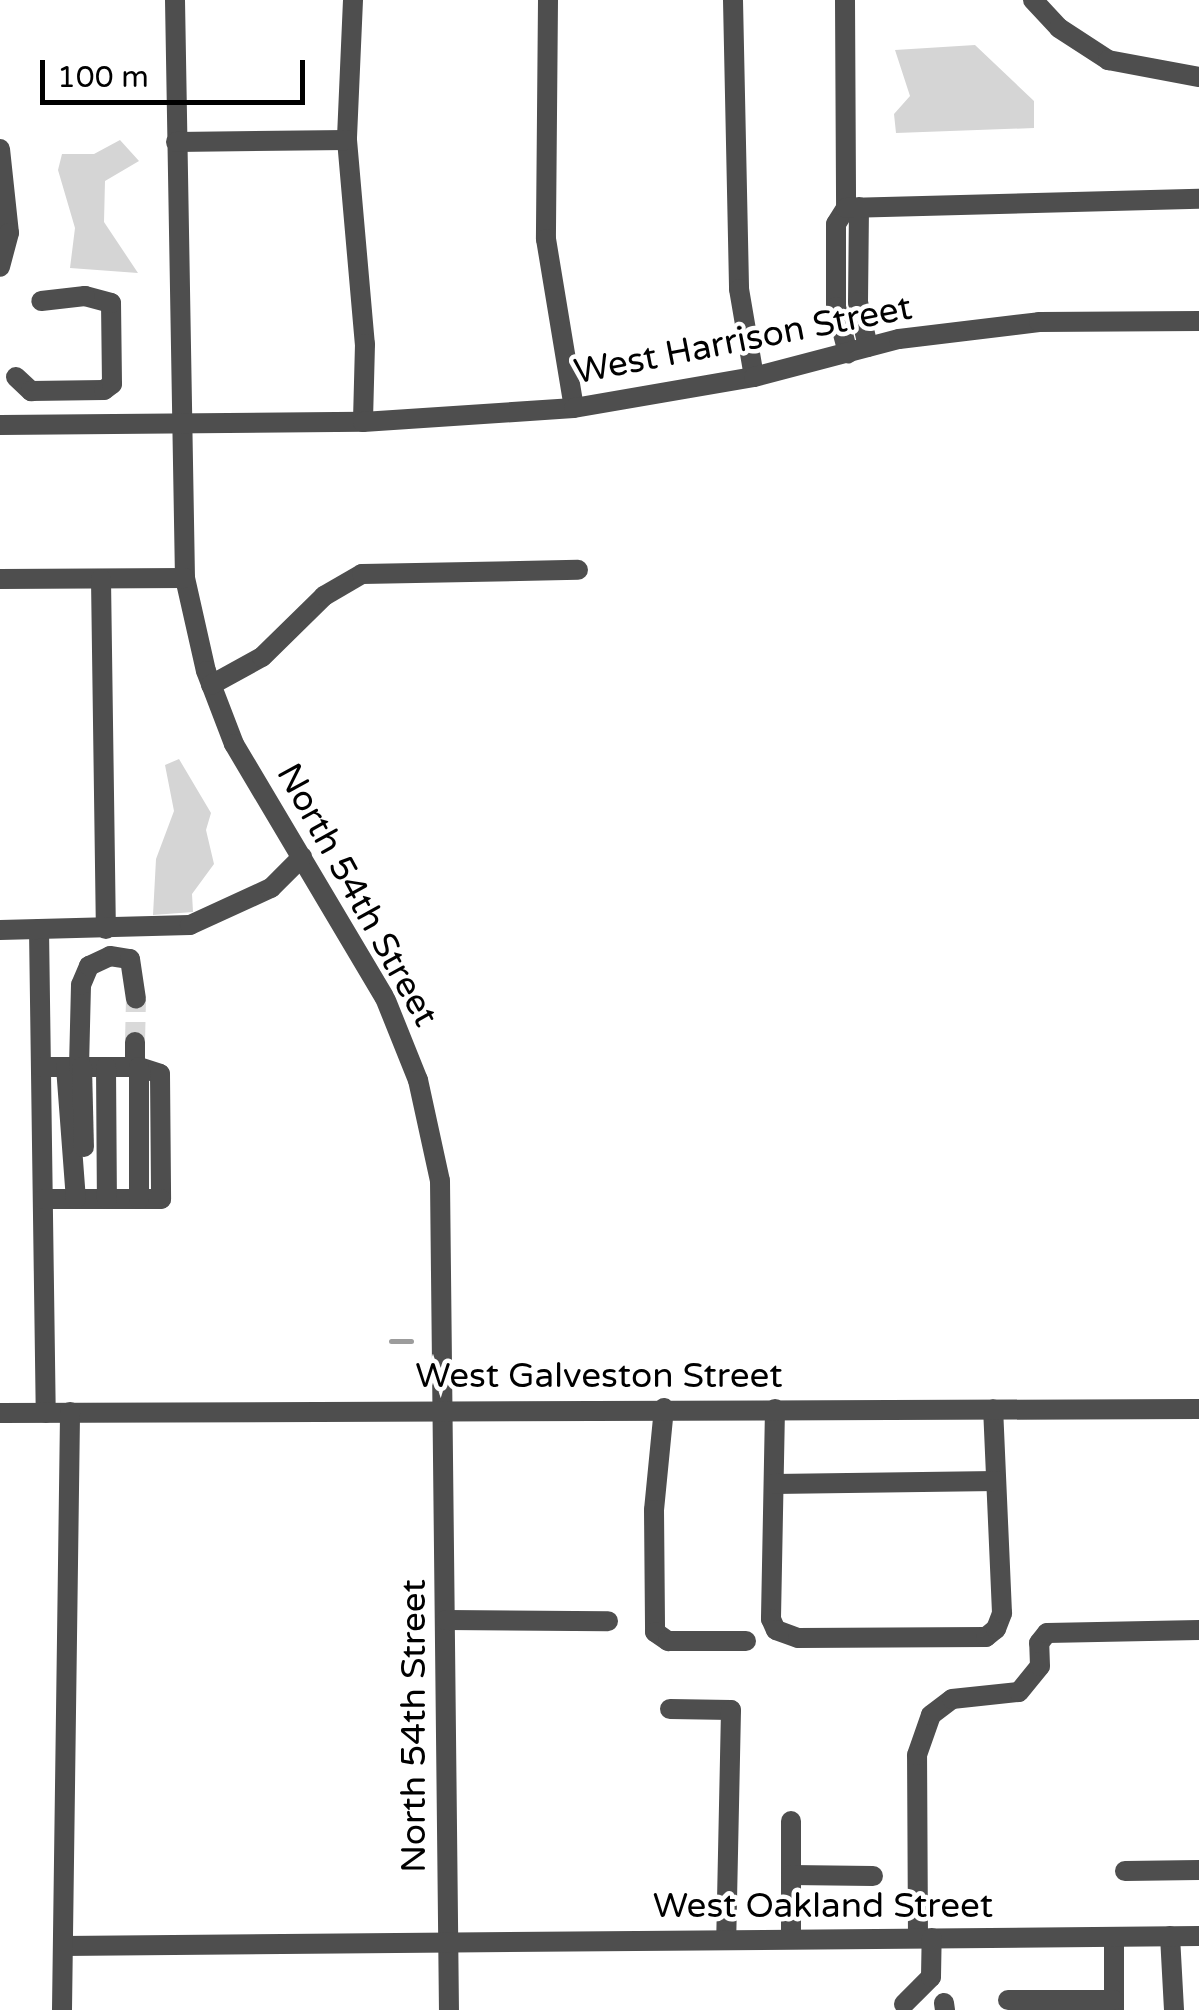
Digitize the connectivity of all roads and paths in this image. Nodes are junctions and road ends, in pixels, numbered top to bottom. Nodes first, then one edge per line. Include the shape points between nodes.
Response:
1 (175, 0) edge
2 (353, 0) edge
3 (548, 0) edge
4 (734, 0) edge
5 (845, 0) edge
6 (1033, 0) edge
7 (1199, 77) edge
8 (347, 140) junction
9 (176, 142) junction
10 (0, 149) edge
11 (1199, 199) edge
12 (852, 208) junction
13 (0, 267) edge
14 (40, 301) dead end
15 (1199, 321) edge
16 (858, 350) junction
17 (16, 377) dead end
18 (754, 377) junction
19 (574, 408) junction
20 (363, 422) junction
21 (180, 424) junction
22 (0, 425) edge
23 (578, 570) dead end
24 (184, 578) junction
25 (0, 579) edge
26 (101, 579) junction
27 (211, 685) junction
28 (302, 857) junction
29 (106, 929) junction
30 (0, 930) edge
31 (39, 930) junction
32 (136, 999) tunnel mouth
33 (135, 1042) tunnel mouth
34 (41, 1067) junction
35 (76, 1067) junction
36 (130, 1067) junction
37 (43, 1199) junction
38 (80, 1199) junction
39 (129, 1199) junction
40 (445, 1408) junction
41 (664, 1408) junction
42 (776, 1409) junction
43 (993, 1409) junction
44 (1199, 1409) edge
45 (46, 1412) junction
46 (70, 1412) junction
47 (0, 1413) edge
48 (996, 1481) junction
49 (774, 1484) junction
50 (446, 1620) junction
51 (608, 1621) dead end
52 (1199, 1630) edge
53 (746, 1641) dead end
54 (670, 1710) dead end
55 (791, 1821) dead end
56 (1199, 1870) edge
57 (1125, 1871) dead end
58 (791, 1875) junction
59 (873, 1876) dead end
60 (1170, 1936) junction
61 (1199, 1936) edge
62 (1114, 1937) junction
63 (925, 1938) junction
64 (791, 1939) junction
65 (448, 1940) junction
66 (726, 1940) junction
67 (63, 1946) junction
68 (1008, 2000) dead end
69 (904, 2004) dead end
70 (1114, 2005) edge
71 (62, 2010) edge
72 (449, 2010) edge
73 (1174, 2010) edge

1 - 9 street, North 54th Street
2 - 8 street
3 - 19 street via 546,239
4 - 18 street via 739,289
5 - 12 street
6 - 7 street via 1059,28 1108,60
8 - 9 street
8 - 20 street via 364,344
9 - 21 street, North 54th Street
10 - 13 street via 9,233
11 - 12 street
12 - 16 street via 836,224 836,307
14 - 17 street via 85,296 111,303 112,384 104,390 32,391
15 - 16 street, West Harrison Street via 1039,322
16 - 18 street, West Harrison Street
18 - 19 street, West Harrison Street
19 - 20 street, West Harrison Street
20 - 21 street, West Harrison Street
21 - 22 street, West Harrison Street
21 - 24 street, North 54th Street
23 - 27 street via 362,574 324,596 262,657
24 - 26 street
24 - 27 street, North 54th Street
25 - 26 street
26 - 29 street
27 - 28 street, North 54th Street via 234,744
28 - 29 street via 271,888 206,919 164,929
28 - 40 street, North 54th Street via 385,998 422,1096 442,1208
29 - 31 street
30 - 31 street
31 - 34 street
32 - 35 street via 130,959 110,956 89,966 81,986
33 - 36 street
34 - 35 street
34 - 37 street
35 - 36 street
35 - 38 street
36 - 39 street
36 - 39 street via 160,1074 161,1199
37 - 38 street
37 - 45 street
38 - 39 street
40 - 41 street, West Galveston Street
40 - 46 street, West Galveston Street
40 - 50 street, North 54th Street
41 - 42 street, West Galveston Street
41 - 53 street via 654,1510 655,1632 668,1641
42 - 43 street, West Galveston Street
42 - 49 street
43 - 44 street, West Galveston Street
43 - 48 street
45 - 46 street, West Galveston Street
45 - 47 street, West Galveston Street
46 - 67 street
48 - 49 street
48 - 49 street via 1002,1618 986,1637 798,1638 776,1630
50 - 51 street
50 - 65 street, North 54th Street
52 - 63 street via 1046,1633 1039,1643 1040,1666 1020,1692 952,1699 931,1716 920,1729 917,1755
54 - 66 street via 731,1710
55 - 58 street
56 - 57 street
58 - 59 street
58 - 64 street
60 - 61 street, West Oakland Street
60 - 62 street, West Oakland Street
60 - 73 street
62 - 63 street, West Oakland Street
62 - 70 street
63 - 64 street, West Oakland Street
63 - 69 street via 931,1977
64 - 66 street, West Oakland Street
65 - 66 street, West Oakland Street
65 - 67 street, West Oakland Street
65 - 72 street, North 54th Street
67 - 71 street
68 - 70 street

